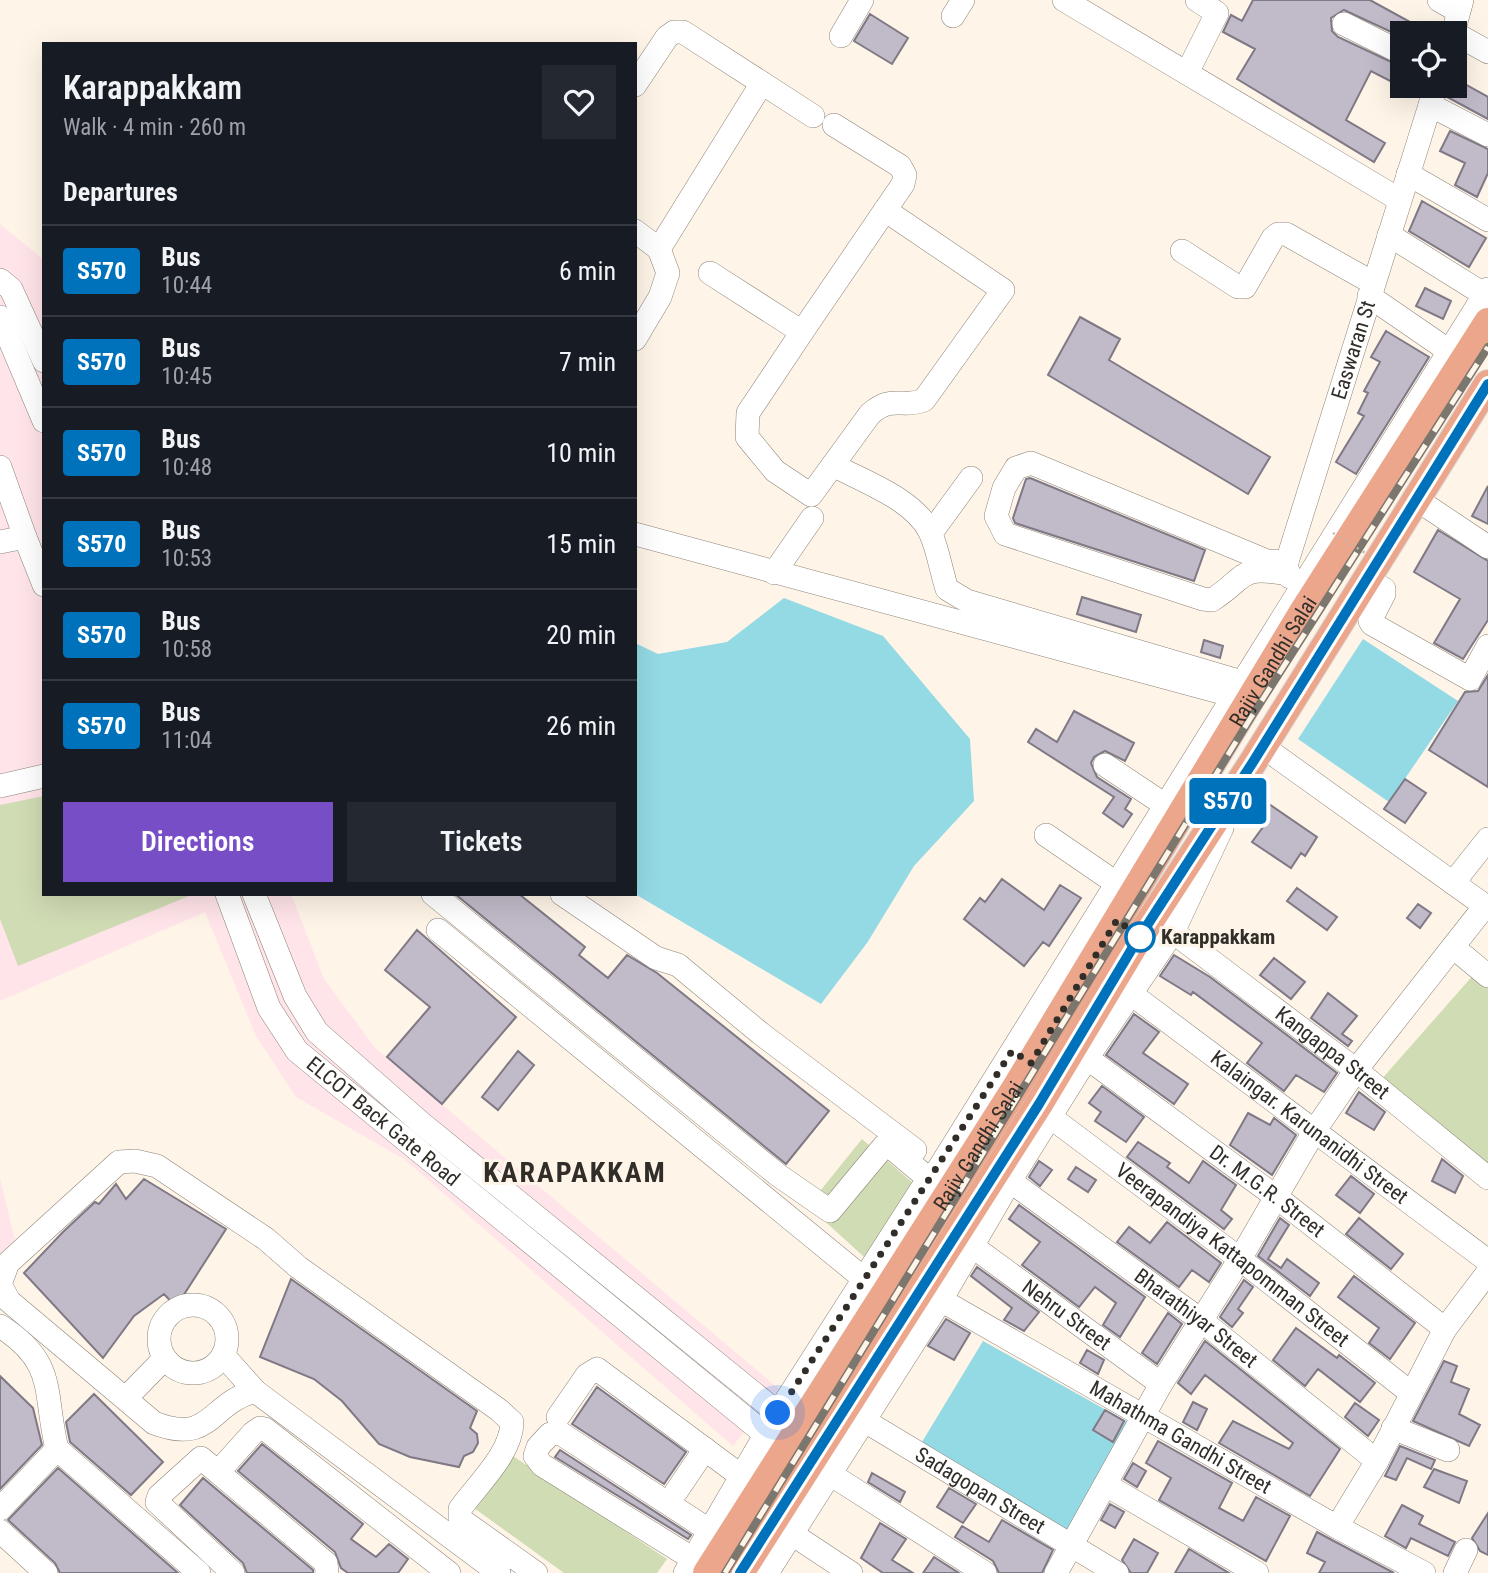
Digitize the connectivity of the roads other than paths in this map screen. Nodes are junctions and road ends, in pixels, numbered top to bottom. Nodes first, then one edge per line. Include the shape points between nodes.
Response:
1 (862, 0) edge
2 (1064, 0) edge
3 (1197, 0) edge
4 (1453, 20) edge
5 (1344, 24) dead end
6 (841, 36) dead end
7 (1390, 46) edge
8 (1488, 52) edge
9 (1186, 73) junction
10 (637, 82) edge
11 (762, 83) junction
12 (1432, 98) edge
13 (1437, 98) edge
14 (1488, 135) edge
15 (1408, 174) junction
16 (1400, 200) junction
17 (885, 209) junction
18 (1488, 220) edge
19 (637, 232) edge
20 (1389, 235) junction
21 (659, 249) junction
22 (1182, 251) dead end
23 (710, 273) dead end
24 (0, 280) edge
25 (1371, 289) junction
26 (1487, 302) edge
27 (0, 317) edge
28 (802, 332) junction
29 (637, 335) edge
30 (1449, 351) junction
31 (42, 357) edge
32 (1485, 403) edge
33 (42, 416) edge
34 (833, 465) junction
35 (0, 467) edge
36 (971, 478) dead end
37 (1425, 505) junction
38 (813, 518) dead end
39 (931, 533) junction
40 (637, 535) edge
41 (25, 537) junction
42 (0, 542) edge
43 (1488, 547) edge
44 (774, 573) junction
45 (42, 580) edge
46 (1372, 582) junction
47 (1294, 586) junction
48 (1345, 612) junction
49 (1488, 646) edge
50 (1238, 689) junction
51 (1257, 754) junction
52 (1105, 765) dead end
53 (42, 776) edge
54 (0, 786) edge
55 (1165, 805) junction
56 (1046, 835) dead end
57 (1488, 839) edge
58 (1115, 883) junction
59 (1453, 883) junction
60 (228, 896) edge
61 (255, 896) edge
62 (435, 896) edge
63 (565, 896) edge
64 (1487, 907) edge
65 (438, 930) dead end
66 (1173, 932) junction
67 (1453, 947) junction
68 (1488, 976) edge
69 (1130, 993) junction
70 (1021, 1057) junction
71 (1087, 1058) junction
72 (1356, 1070) junction
73 (1044, 1112) junction
74 (1315, 1130) junction
75 (935, 1174) junction
76 (1488, 1178) edge
77 (1010, 1181) junction
78 (1275, 1196) junction
79 (972, 1246) junction
80 (1240, 1259) junction
81 (1488, 1261) edge
82 (1488, 1272) edge
83 (873, 1287) junction
84 (941, 1300) junction
85 (1202, 1321) junction
86 (0, 1326) edge
87 (1445, 1329) junction
88 (223, 1355) junction
89 (166, 1358) junction
90 (1161, 1384) junction
91 (255, 1391) junction
92 (1411, 1393) junction
93 (126, 1398) junction
94 (778, 1413) junction
95 (854, 1414) junction
96 (1146, 1415) junction
97 (558, 1417) dead end
98 (1393, 1428) junction
99 (765, 1434) junction
100 (57, 1449) junction
101 (705, 1449) junction
102 (1448, 1450) dead end
103 (1377, 1461) junction
104 (219, 1471) junction
105 (830, 1474) junction
106 (741, 1476) junction
107 (1106, 1485) junction
108 (676, 1492) dead end
109 (0, 1509) edge
110 (455, 1527) junction
111 (1337, 1527) junction
112 (0, 1531) edge
113 (792, 1534) junction
114 (718, 1536) junction
115 (1072, 1546) junction
116 (1466, 1550) dead end
117 (753, 1567) edge
118 (702, 1569) edge
119 (1415, 1571) edge
120 (46, 1573) edge
121 (199, 1573) edge
122 (233, 1573) edge
123 (327, 1573) edge
124 (449, 1573) edge
125 (499, 1573) edge
126 (536, 1573) edge
127 (850, 1573) edge
128 (985, 1573) edge
129 (1056, 1573) edge
130 (1117, 1573) edge
131 (1257, 1573) edge
132 (1455, 1573) edge

1 - 6 street
2 - 9 street
3 - 9 street via 1217,13
4 - 8 street
5 - 7 street
9 - 16 street
10 - 11 street via 667,37 683,32
11 - 17 street via 900,166 903,184
11 - 21 street
12 - 15 street, Easwaran St
13 - 14 street
15 - 16 street, Easwaran St
15 - 18 street
16 - 20 street, Easwaran St
17 - 28 street
17 - 34 street via 1003,290 925,400 882,403
19 - 21 street
20 - 25 street, Easwaran St
20 - 26 street
21 - 29 street via 668,273 660,297
22 - 25 street via 1238,288 1245,287 1273,238 1286,234
23 - 28 street
24 - 31 street via 11,289
25 - 30 street
25 - 47 street, Easwaran St
26 - 30 street
26 - 47 main road, Rajiv Gandhi Salai
27 - 33 street
28 - 34 street via 748,413 747,437 775,471 811,495
30 - 47 street
32 - 37 street
32 - 48 main road, Rajiv Gandhi Salai
34 - 39 street via 901,503 920,517
35 - 41 street
36 - 39 street
37 - 43 street
37 - 46 street
38 - 44 street
39 - 50 street via 947,589 967,601
40 - 44 street
41 - 42 street
41 - 45 street
44 - 50 street
46 - 48 street
46 - 49 street via 1384,589 1384,594 1372,624 1459,673 1470,679
47 - 47 street via 1264,570 1237,577 1213,600 1203,599 1005,534 996,516 1016,468 1031,463 1267,561
47 - 50 street
47 - 70 main road, Rajiv Gandhi Salai
48 - 51 main road, Rajiv Gandhi Salai
50 - 55 street
51 - 59 street
51 - 66 street
51 - 73 main road, Rajiv Gandhi Salai via 1133,947
52 - 55 street
53 - 54 street
55 - 58 street
56 - 58 street
57 - 59 street
58 - 70 street
59 - 64 street
60 - 99 street, ELCOT Back Gate Road via 270,1008 297,1051
61 - 94 street, ELCOT Back Gate Road via 295,996 317,1032 421,1124
62 - 75 street via 778,1175 830,1211 884,1146
63 - 75 street via 656,958 678,965
64 - 67 street
65 - 83 street
66 - 69 street
66 - 72 street, Kangappa Street
67 - 68 street
67 - 72 street
69 - 71 street
69 - 74 street, Kalaingar. Karunanidhi Street
70 - 75 street
70 - 83 main road, Rajiv Gandhi Salai
71 - 73 street
71 - 78 street, Dr. M.G.R. Street
72 - 74 street
72 - 76 street, Kangappa Street
73 - 77 street
73 - 80 street, Veerapandiya Kattapomman Street
73 - 95 main road, Rajiv Gandhi Salai
74 - 78 street
74 - 81 street, Kalaingar. Karunanidhi Street
75 - 83 street
77 - 79 street
77 - 85 street, Bharathiyar Street
78 - 80 street
78 - 87 street, Dr. M.G.R. Street
79 - 84 street
79 - 90 street, Nehru Street
80 - 85 street
80 - 92 street, Veerapandiya Kattapomman Street
82 - 87 street
83 - 94 street
83 - 114 main road, Rajiv Gandhi Salai
84 - 95 street
84 - 96 street, Mahathma Gandhi Street
85 - 90 street
85 - 103 street, Bharathiyar Street
86 - 100 street via 19,1339 39,1363 49,1388 49,1416
87 - 92 street
88 - 89 street via 206,1370 195,1372 184,1371
88 - 89 street via 226,1330 220,1318 198,1305 185,1306 164,1321 160,1333
88 - 91 street
89 - 93 street
90 - 96 street
91 - 93 street via 240,1396 197,1430 176,1432 154,1423
91 - 110 street
92 - 98 street
93 - 110 street via 9,1301 0,1284 8,1264 89,1189 119,1162 135,1161 157,1166 266,1239 512,1422 512,1434 460,1509
94 - 99 street
95 - 105 street
95 - 115 street, Sadagopan Street
95 - 117 main road, Rajiv Gandhi Salai
96 - 107 street
96 - 111 street, Mahathma Gandhi Street
97 - 101 street via 587,1375 597,1369
98 - 102 street
98 - 103 street
99 - 106 street
100 - 109 street
100 - 121 street
101 - 106 street
101 - 108 street
103 - 111 street
104 - 122 street via 208,1461 195,1460 157,1502
104 - 123 street via 326,1563
104 - 124 street via 253,1433 265,1429
105 - 113 street
105 - 128 street
106 - 114 street
107 - 115 street
107 - 131 street
110 - 125 street
110 - 126 street
111 - 119 street, Mahathma Gandhi Street
112 - 120 street
113 - 117 street
113 - 127 street
114 - 117 street
114 - 118 main road, Rajiv Gandhi Salai
114 - 118 street via 560,1433 550,1434 538,1447 535,1456 542,1465
115 - 129 street
115 - 130 street, Sadagopan Street
116 - 132 street

